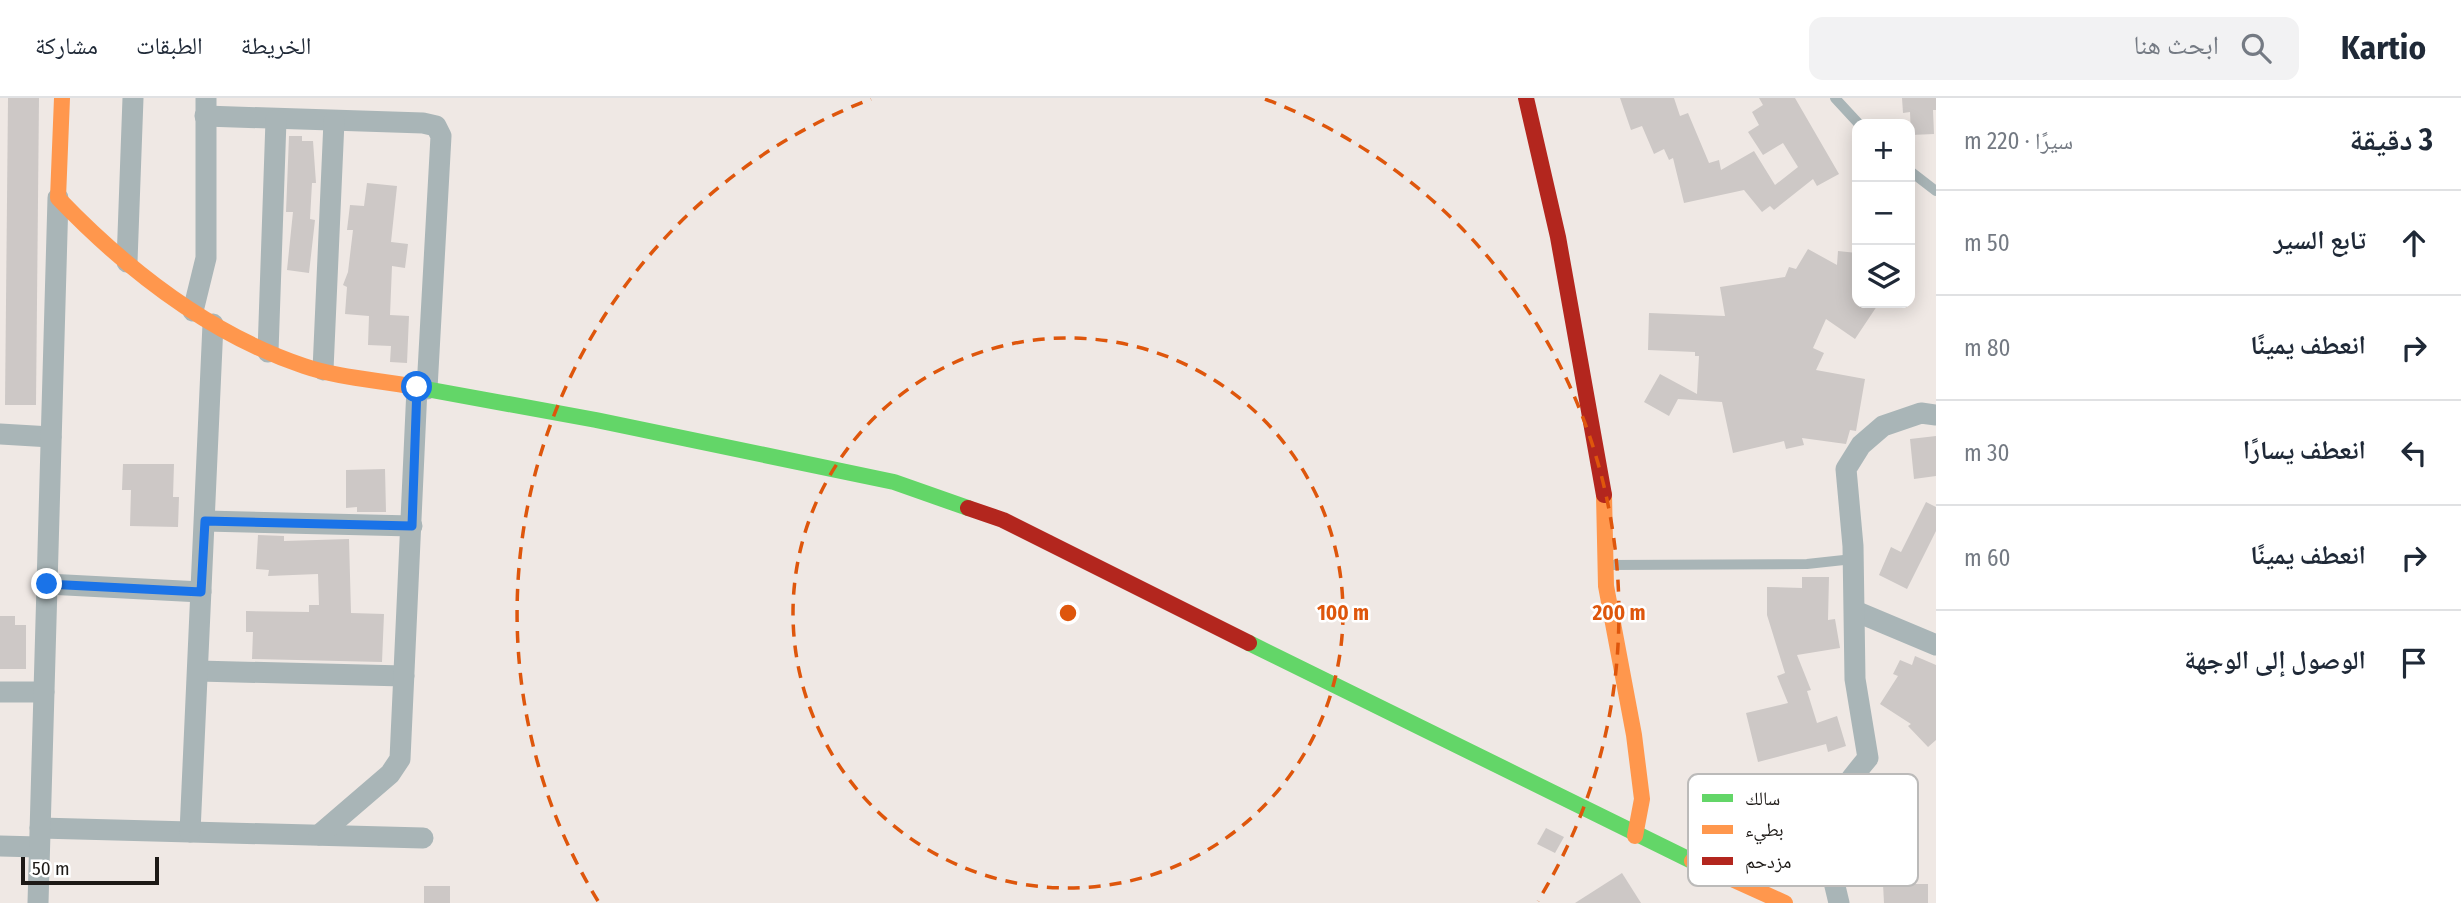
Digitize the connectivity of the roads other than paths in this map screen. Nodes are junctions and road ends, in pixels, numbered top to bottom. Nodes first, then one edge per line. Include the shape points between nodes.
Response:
1 (62, 98) edge
2 (133, 98) edge
3 (1526, 98) edge
4 (1835, 98) edge
5 (205, 107) edge
6 (1854, 119) edge
7 (276, 120) junction
8 (334, 121) junction
9 (1915, 175) edge
10 (1936, 191) edge
11 (58, 198) junction
12 (128, 262) junction
13 (192, 311) junction
14 (213, 324) junction
15 (268, 352) junction
16 (323, 370) junction
17 (422, 388) junction
18 (1936, 415) edge
19 (0, 434) edge
20 (51, 437) junction
21 (205, 521) junction
22 (412, 526) junction
23 (1853, 559) junction
24 (1605, 565) junction
25 (47, 584) junction
26 (201, 592) junction
27 (1854, 611) junction
28 (1936, 645) edge
29 (198, 671) junction
30 (404, 676) junction
31 (0, 692) edge
32 (44, 692) junction
33 (1856, 774) edge
34 (190, 832) junction
35 (318, 835) junction
36 (1635, 836) junction
37 (40, 838) junction
38 (424, 838) dead end
39 (0, 846) edge
40 (1688, 860) edge
41 (1747, 886) edge
42 (1835, 886) edge
43 (38, 903) edge
44 (1785, 903) edge
45 (1839, 903) edge

1 - 11 main road
2 - 12 street
3 - 24 main road via 1553,211 1604,496
4 - 6 lane
5 - 7 street
5 - 13 street via 206,258
7 - 8 street
7 - 15 street
8 - 16 street
8 - 17 street via 423,123 436,126 441,136
9 - 10 lane
11 - 12 main road
11 - 20 street
12 - 13 main road
13 - 14 main road
14 - 15 main road
14 - 21 street
15 - 16 main road
16 - 17 main road
17 - 22 street
17 - 36 main road via 894,482 1003,520
18 - 23 street via 1921,413 1883,426 1861,445 1846,469
19 - 20 street
20 - 25 street
21 - 22 street
21 - 26 street
22 - 30 street
23 - 24 lane via 1807,564
23 - 27 street
24 - 36 main road via 1642,799
25 - 26 street
25 - 32 street
26 - 29 street
27 - 28 street
27 - 33 street via 1855,679 1868,758
29 - 30 street
29 - 34 street
30 - 35 street via 400,759 390,774
31 - 32 street
32 - 37 street
34 - 35 street
34 - 37 street
35 - 38 street
36 - 40 main road
37 - 39 street
37 - 43 street
41 - 44 main road
42 - 45 street

